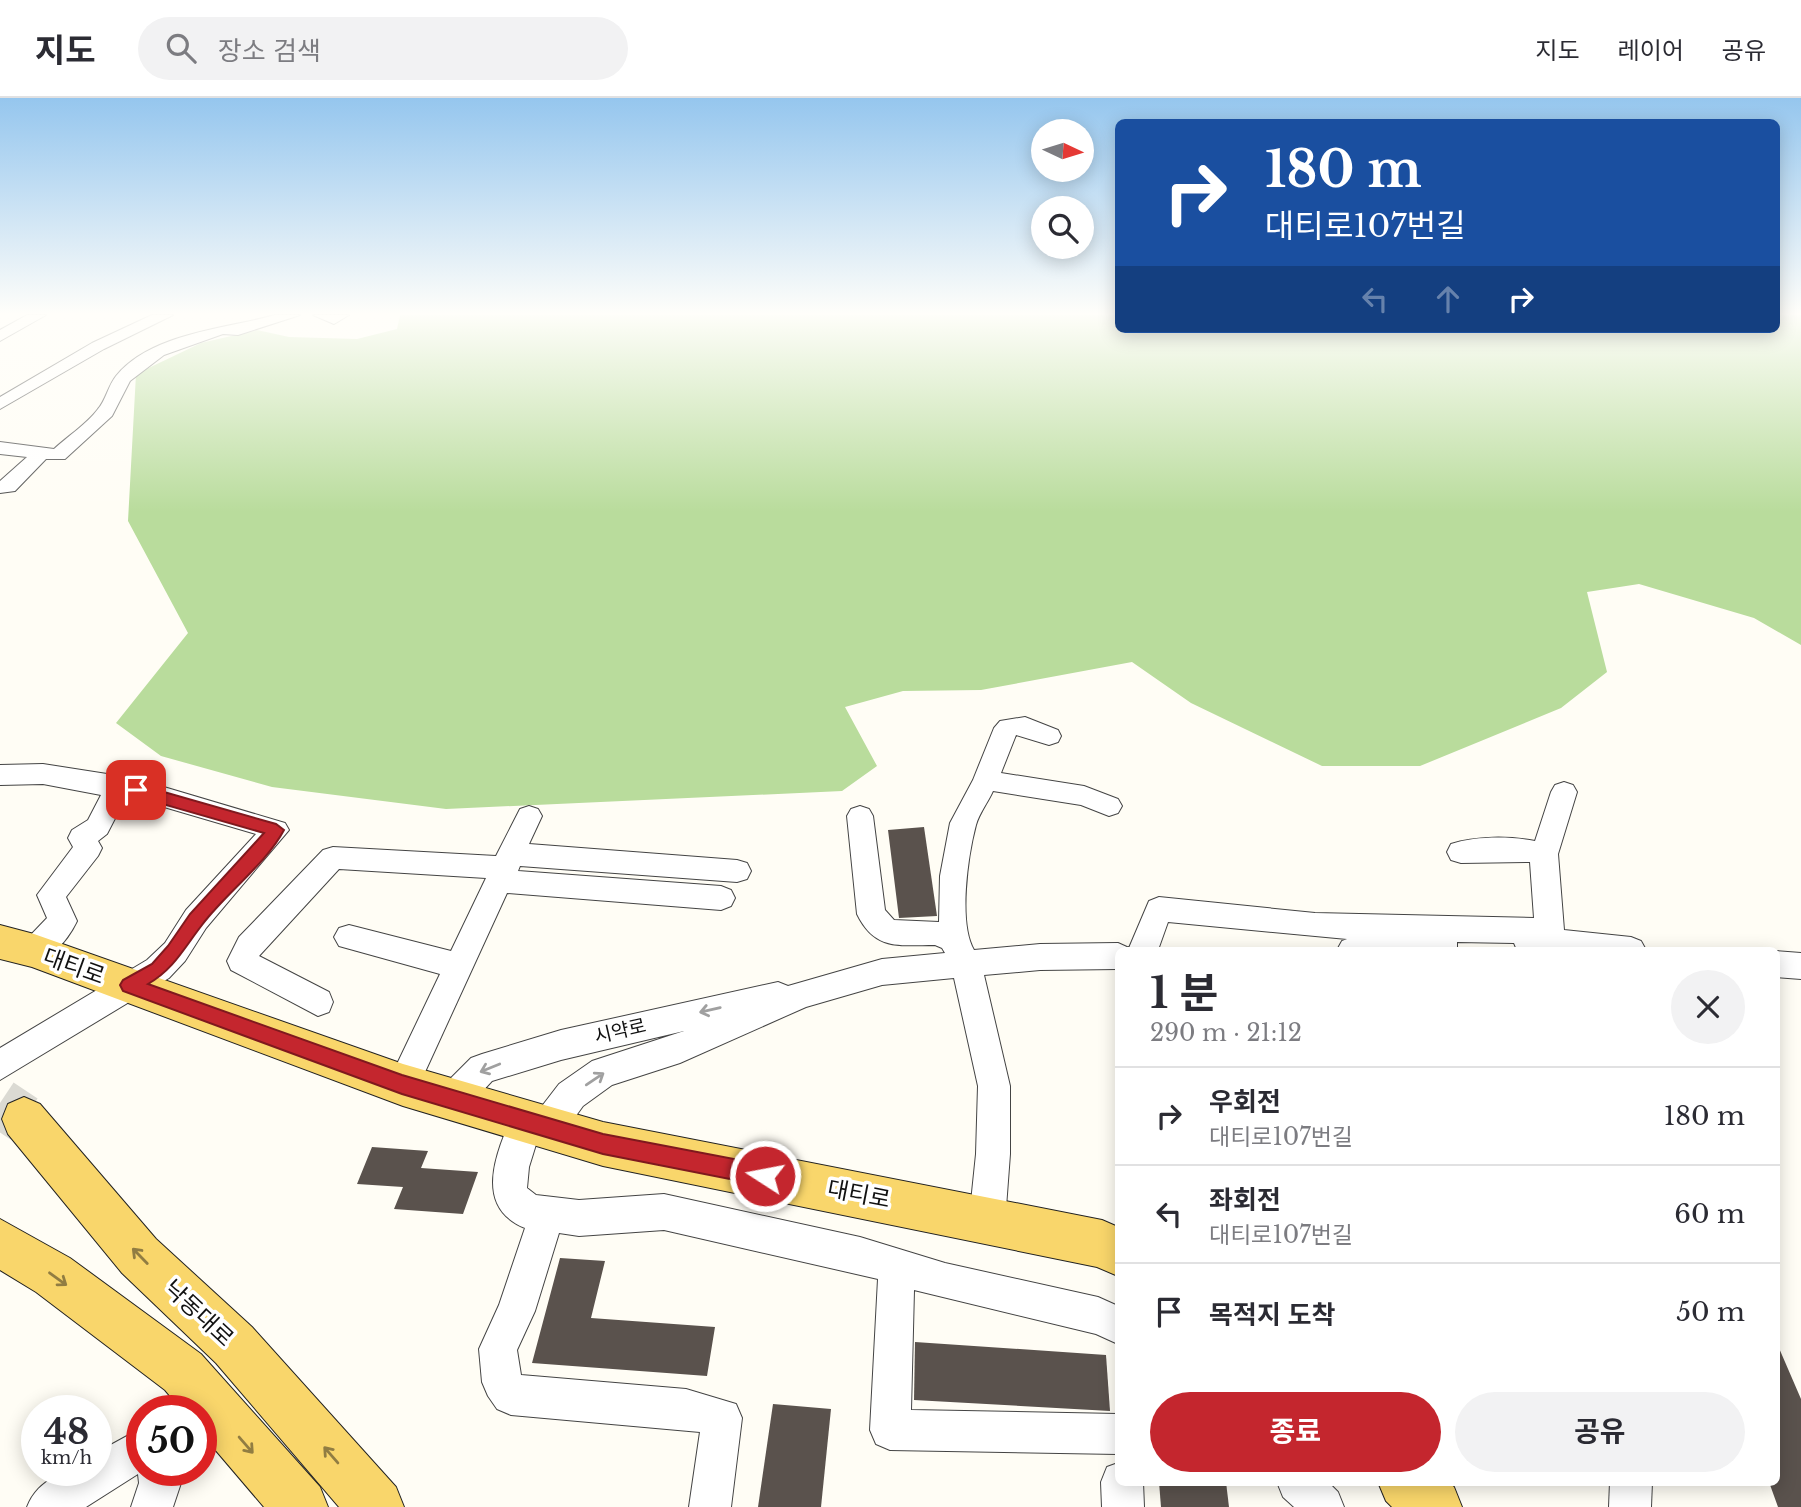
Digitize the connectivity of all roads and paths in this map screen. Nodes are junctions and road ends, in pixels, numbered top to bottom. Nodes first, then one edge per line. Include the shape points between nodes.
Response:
1 (39, 381) edge
2 (122, 381) edge
3 (28, 387) junction
4 (0, 391) edge
5 (0, 404) edge
6 (0, 448) edge
7 (41, 453) junction
8 (0, 487) edge
9 (1049, 736) dead end
10 (0, 775) edge
11 (986, 780) junction
12 (1564, 792) dead end
13 (114, 794) junction
14 (1109, 806) dead end
15 (529, 816) dead end
16 (860, 816) dead end
17 (1461, 852) dead end
18 (1545, 853) junction
19 (506, 868) junction
20 (737, 871) dead end
21 (721, 898) dead end
22 (1550, 935) junction
23 (349, 937) dead end
24 (9, 944) edge
25 (1144, 947) edge
26 (1392, 947) edge
27 (1615, 947) edge
28 (961, 951) junction
29 (1115, 956) edge
30 (1780, 964) edge
31 (460, 967) junction
32 (1801, 967) edge
33 (129, 985) junction
34 (801, 995) junction
35 (318, 1002) dead end
36 (0, 1065) edge
37 (402, 1085) junction
38 (453, 1100) junction
39 (24, 1119) tunnel mouth
40 (537, 1123) junction
41 (547, 1214) junction
42 (988, 1221) junction
43 (0, 1243) edge
44 (1115, 1246) edge
45 (897, 1266) junction
46 (1115, 1324) edge
47 (1115, 1434) edge
48 (126, 1458) edge
49 (159, 1486) edge
50 (1122, 1486) edge
51 (1302, 1486) edge
52 (1410, 1486) edge
53 (1631, 1486) edge
54 (48, 1507) edge
55 (152, 1507) edge
56 (300, 1507) edge
57 (376, 1507) edge
58 (710, 1507) edge
59 (1123, 1507) edge
60 (1323, 1507) edge
61 (1434, 1507) edge
62 (1630, 1507) edge

1 - 3 street
2 - 7 street via 106,412 85,433 58,455
3 - 4 street
3 - 5 street
6 - 7 street
7 - 8 street via 8,487
9 - 11 street via 1026,726 1009,727
10 - 13 street via 43,774 107,784
11 - 14 street via 1084,796
11 - 28 street via 963,822 954,876
12 - 18 street
13 - 24 street via 98,827 82,838 89,848 51,895 63,921
13 - 33 street via 147,792 276,830 158,969
15 - 19 street
16 - 28 street via 871,914 878,924 887,932 935,933
17 - 18 street via 1521,849
18 - 22 street
19 - 20 street
19 - 21 street
19 - 31 street
19 - 35 street via 333,858 249,946 242,961
22 - 25 street via 1326,927 1228,920 1159,909
22 - 26 street
22 - 27 street
23 - 31 street
24 - 33 main road, 대티로
28 - 29 street, 시약로
28 - 34 street, 시약로
28 - 42 street via 994,1086
30 - 32 street
31 - 37 street
33 - 36 street
33 - 37 main road, 대티로
34 -> 38 street, 시약로 via 766,996 561,1045 482,1069
40 -> 34 street, 시약로 via 603,1072 669,1052
37 - 38 main road, 대티로
38 - 40 main road, 대티로
57 -> 39 main road, 낙동대로 via 234,1345 139,1256
40 - 41 street, 시약로 via 512,1167 509,1195 528,1212
40 - 42 main road, 대티로 via 603,1144
41 - 45 street via 579,1218 664,1212
41 - 58 street via 516,1311 498,1349 502,1382 511,1395 686,1409 722,1418
42 - 44 main road, 대티로
43 -> 56 main road via 53,1275 183,1372
45 - 46 street
45 - 47 street via 890,1430
48 - 54 street
49 - 55 street
50 - 59 street
51 - 60 street
52 - 61 main road
53 - 62 street

